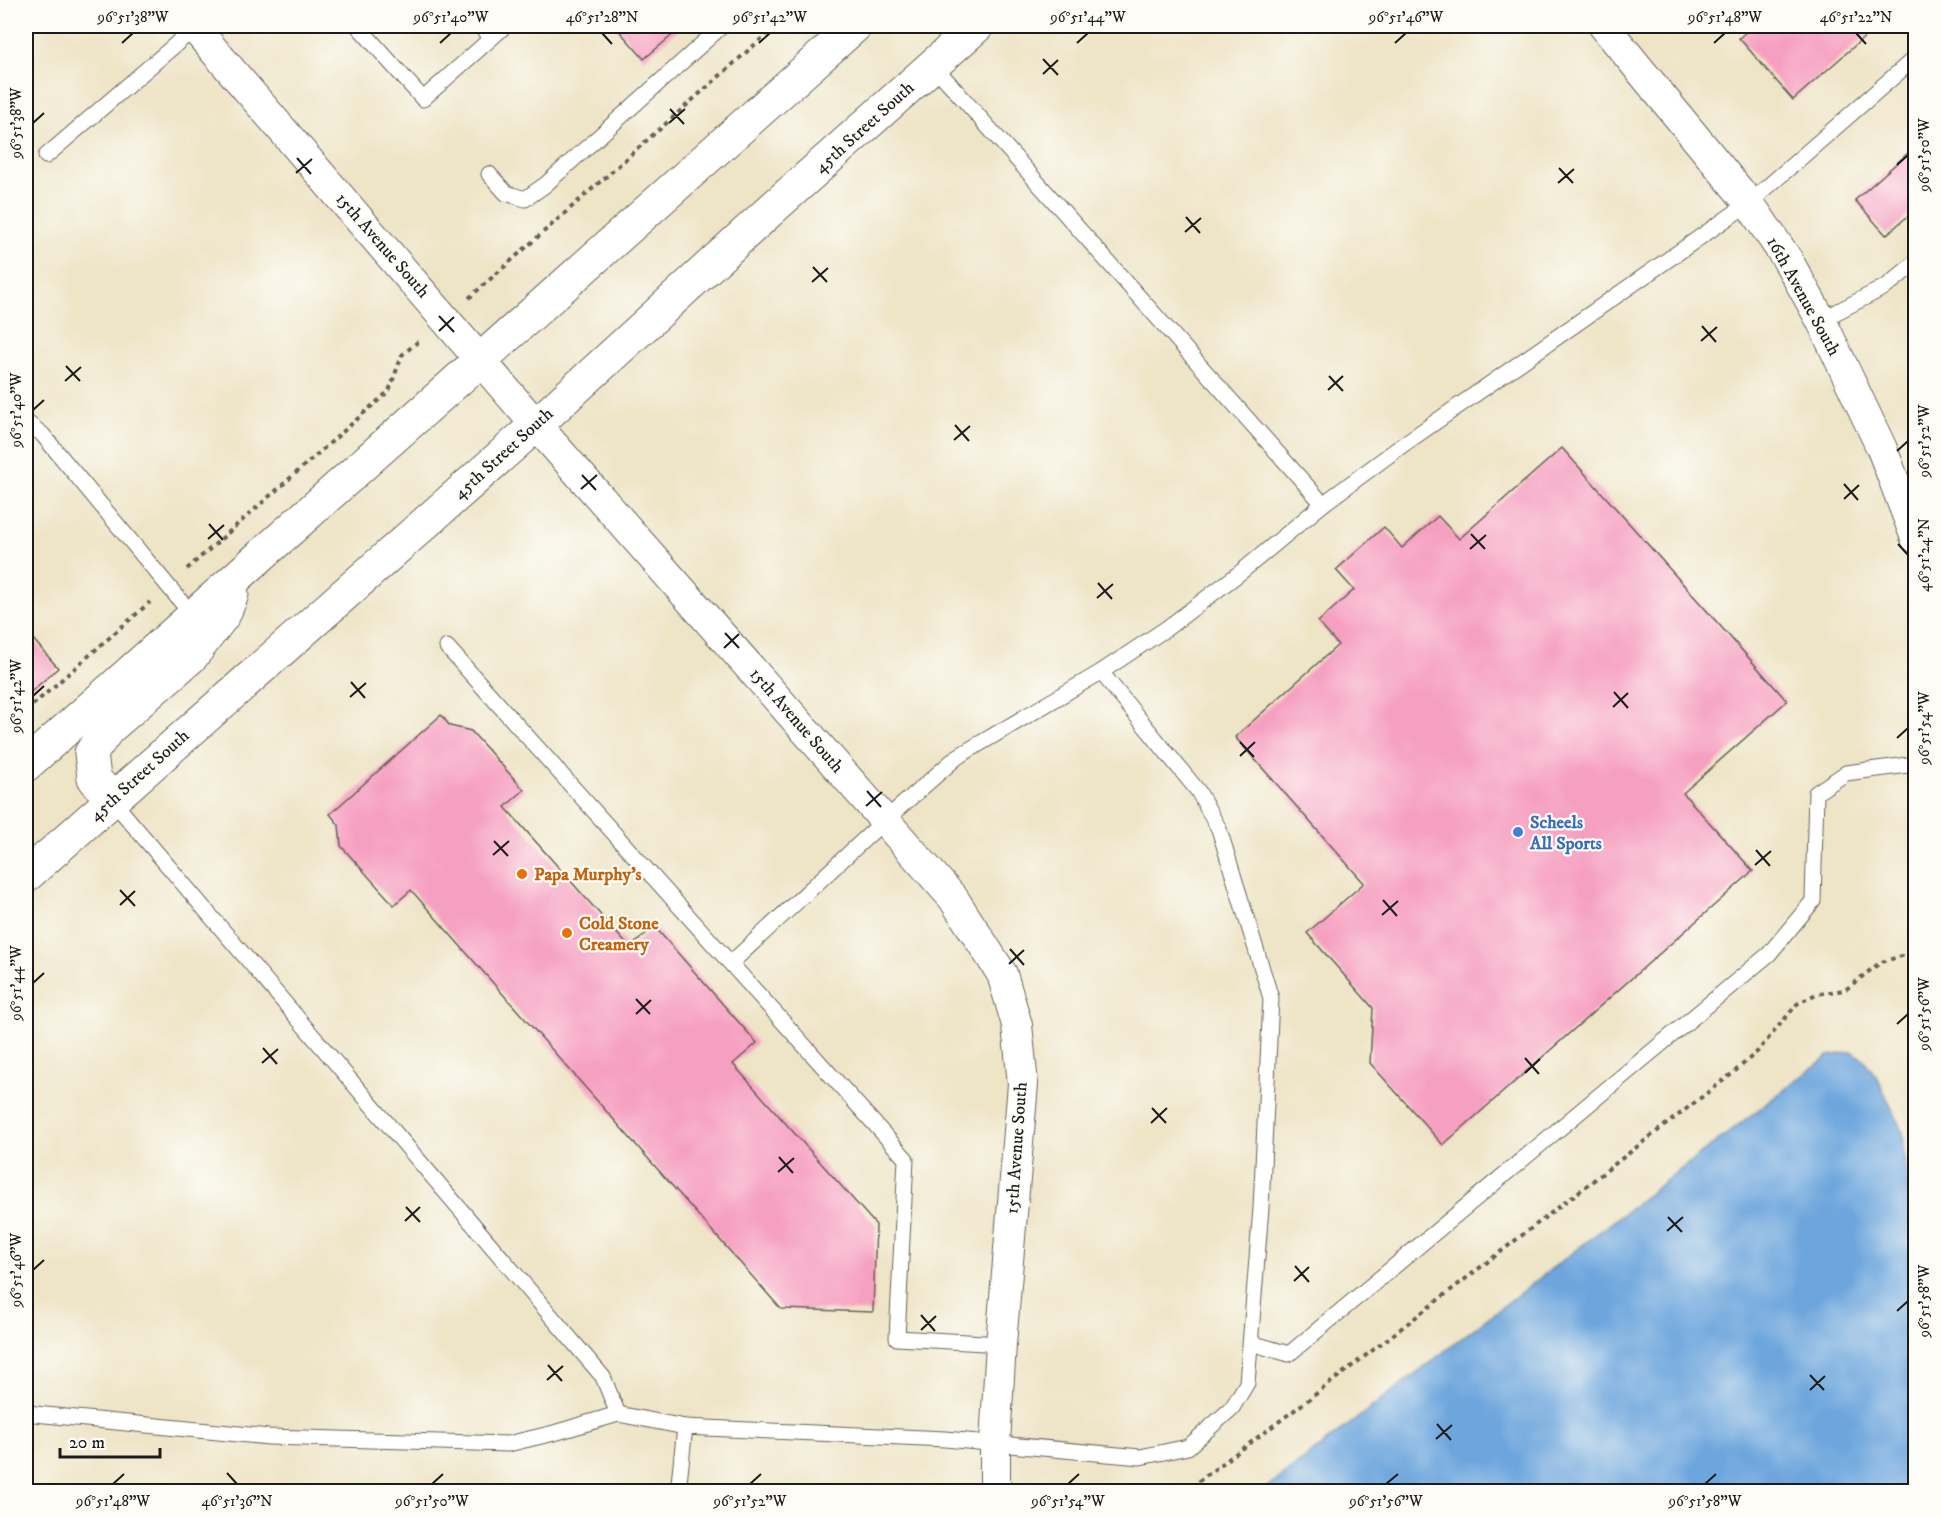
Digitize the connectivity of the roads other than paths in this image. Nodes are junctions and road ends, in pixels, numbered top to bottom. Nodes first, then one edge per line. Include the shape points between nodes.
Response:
1 (195, 26) edge
2 (358, 26) edge
3 (480, 26) edge
4 (505, 26) edge
5 (722, 26) edge
6 (855, 26) edge
7 (977, 26) edge
8 (1604, 26) edge
9 (491, 38) junction
10 (1916, 57) edge
11 (933, 65) junction
12 (46, 156) dead end
13 (489, 174) dead end
14 (1749, 203) junction
15 (1916, 262) edge
16 (1821, 320) junction
17 (480, 359) junction
18 (26, 422) edge
19 (536, 424) junction
20 (1323, 504) junction
21 (1916, 538) edge
22 (239, 575) junction
23 (193, 616) junction
24 (447, 647) dead end
25 (1101, 672) junction
26 (33, 758) edge
27 (1916, 764) edge
28 (26, 786) edge
29 (111, 799) junction
30 (885, 820) junction
31 (26, 876) edge
32 (731, 963) junction
33 (1251, 1343) junction
34 (1000, 1344) junction
35 (26, 1411) edge
36 (618, 1414) junction
37 (685, 1427) junction
38 (995, 1442) junction
39 (678, 1491) edge
40 (995, 1491) edge

1 - 12 lane
1 - 17 street, 15th Avenue South
2 - 9 lane via 423,99
3 - 9 lane
4 - 9 lane
5 - 13 lane via 525,199 506,193
6 - 17 main road
7 - 11 main road, 45th Street South
8 - 14 street, 16th Avenue South
10 - 14 lane
11 - 19 main road, 45th Street South
11 - 20 lane
14 - 16 street, 16th Avenue South via 1787,259
14 - 20 lane
15 - 16 lane via 1887,286
16 - 21 street, 16th Avenue South via 1882,448
17 - 19 street, 15th Avenue South
17 - 22 main road
18 - 23 lane via 42,434
19 - 29 main road, 45th Street South
19 - 30 street, 15th Avenue South
20 - 25 lane via 1232,579
22 - 23 main road
22 - 29 main road via 224,614 192,656 108,729 91,753 94,778
23 - 26 main road
24 - 32 lane
25 - 30 lane via 957,757
25 - 33 lane via 1198,791 1219,829 1271,998
26 - 28 main road
27 - 33 lane via 1846,772 1816,793 1813,901 1769,954 1289,1354
29 - 31 main road, 45th Street South
29 - 36 lane via 603,1377
30 - 32 lane
30 - 34 street, 15th Avenue South via 953,898 1002,974 1017,1025 1023,1084
32 - 34 lane via 906,1159 897,1338
33 - 38 lane via 1247,1383 1232,1408 1188,1447 1140,1457
34 - 38 street, 15th Avenue South
35 - 36 lane via 269,1437 507,1444
36 - 37 lane
37 - 38 lane
37 - 39 lane
38 - 40 street, 15th Avenue South

